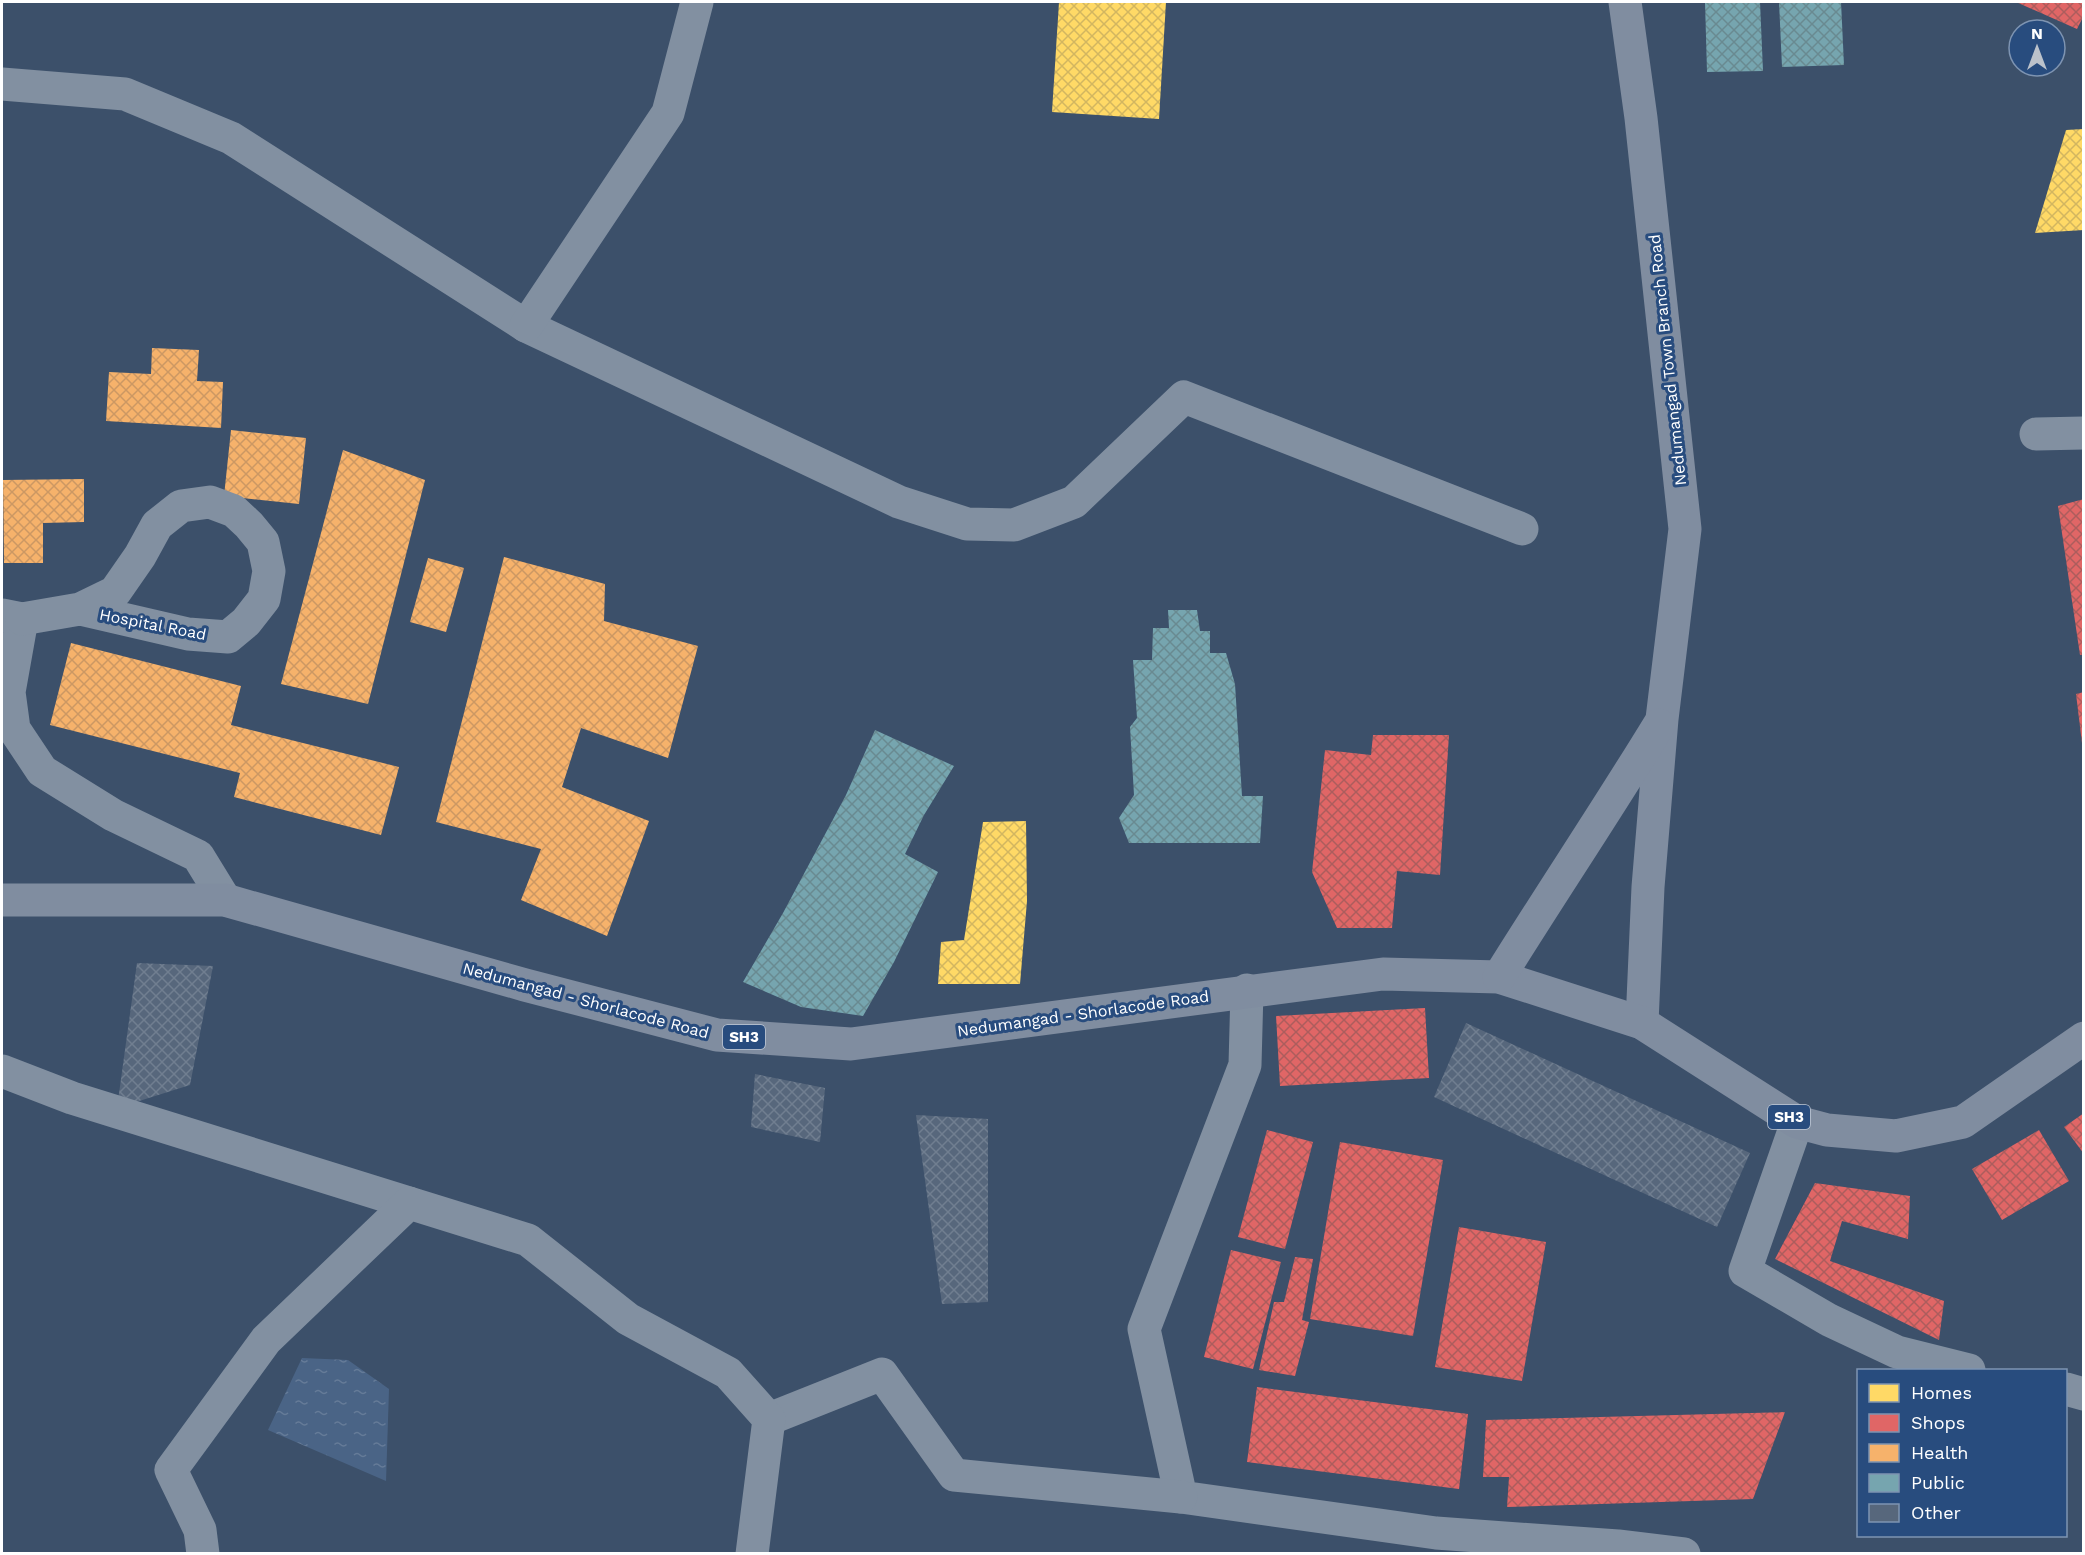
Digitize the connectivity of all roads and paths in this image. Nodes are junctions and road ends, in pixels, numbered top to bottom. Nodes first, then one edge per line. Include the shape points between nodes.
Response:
1 (697, 2) edge
2 (1625, 2) edge
3 (2, 84) edge
4 (526, 326) junction
5 (2084, 433) edge
6 (2036, 434) dead end
7 (1522, 529) dead end
8 (80, 609) junction
9 (12, 617) edge
10 (1662, 719) junction
11 (2, 900) edge
12 (225, 900) junction
13 (1499, 977) junction
14 (1247, 990) junction
15 (1642, 1023) junction
16 (2084, 1038) edge
17 (2, 1071) edge
18 (1797, 1122) junction
19 (408, 1203) junction
20 (1961, 1369) edge
21 (2067, 1389) edge
22 (2084, 1394) edge
23 (769, 1419) junction
24 (1181, 1497) junction
25 (203, 1554) edge
26 (752, 1554) edge
27 (1684, 1554) edge

1 - 4 street via 668,113
2 - 10 main road, Nedumangad Town Branch Road via 1685,529
3 - 4 street via 125,94 231,138
4 - 7 street via 899,502 967,524 1014,525 1074,502 1184,397
5 - 6 street
8 - 8 street, Hospital Road via 115,592 156,525 181,506 210,502 234,511 263,542 269,571 264,599 228,637 188,634
8 - 9 street, Hospital Road
9 - 12 street, Hospital Road via 9,692 14,729 42,771 113,815 198,856
10 - 13 main road
10 - 15 main road, Nedumangad Town Branch Road
11 - 12 main road, Nedumangad - Shorlacode Road / SH3
12 - 14 main road, Nedumangad - Shorlacode Road / SH3 via 717,1035 851,1044
13 - 14 main road, Nedumangad - Shorlacode Road / SH3 via 1383,974
13 - 15 main road, SH3
14 - 24 street via 1245,1065 1144,1329
15 - 18 main road, SH3
16 - 18 main road, SH3 via 1963,1122 1896,1136 1827,1130
17 - 19 street via 72,1098
18 - 20 street via 1745,1271 1829,1320 1897,1352
19 - 23 street via 528,1240 628,1319 728,1373
19 - 25 street via 266,1340 171,1470 200,1530
21 - 22 street
23 - 24 street via 882,1374 954,1475
23 - 26 street
24 - 27 street via 1436,1533

